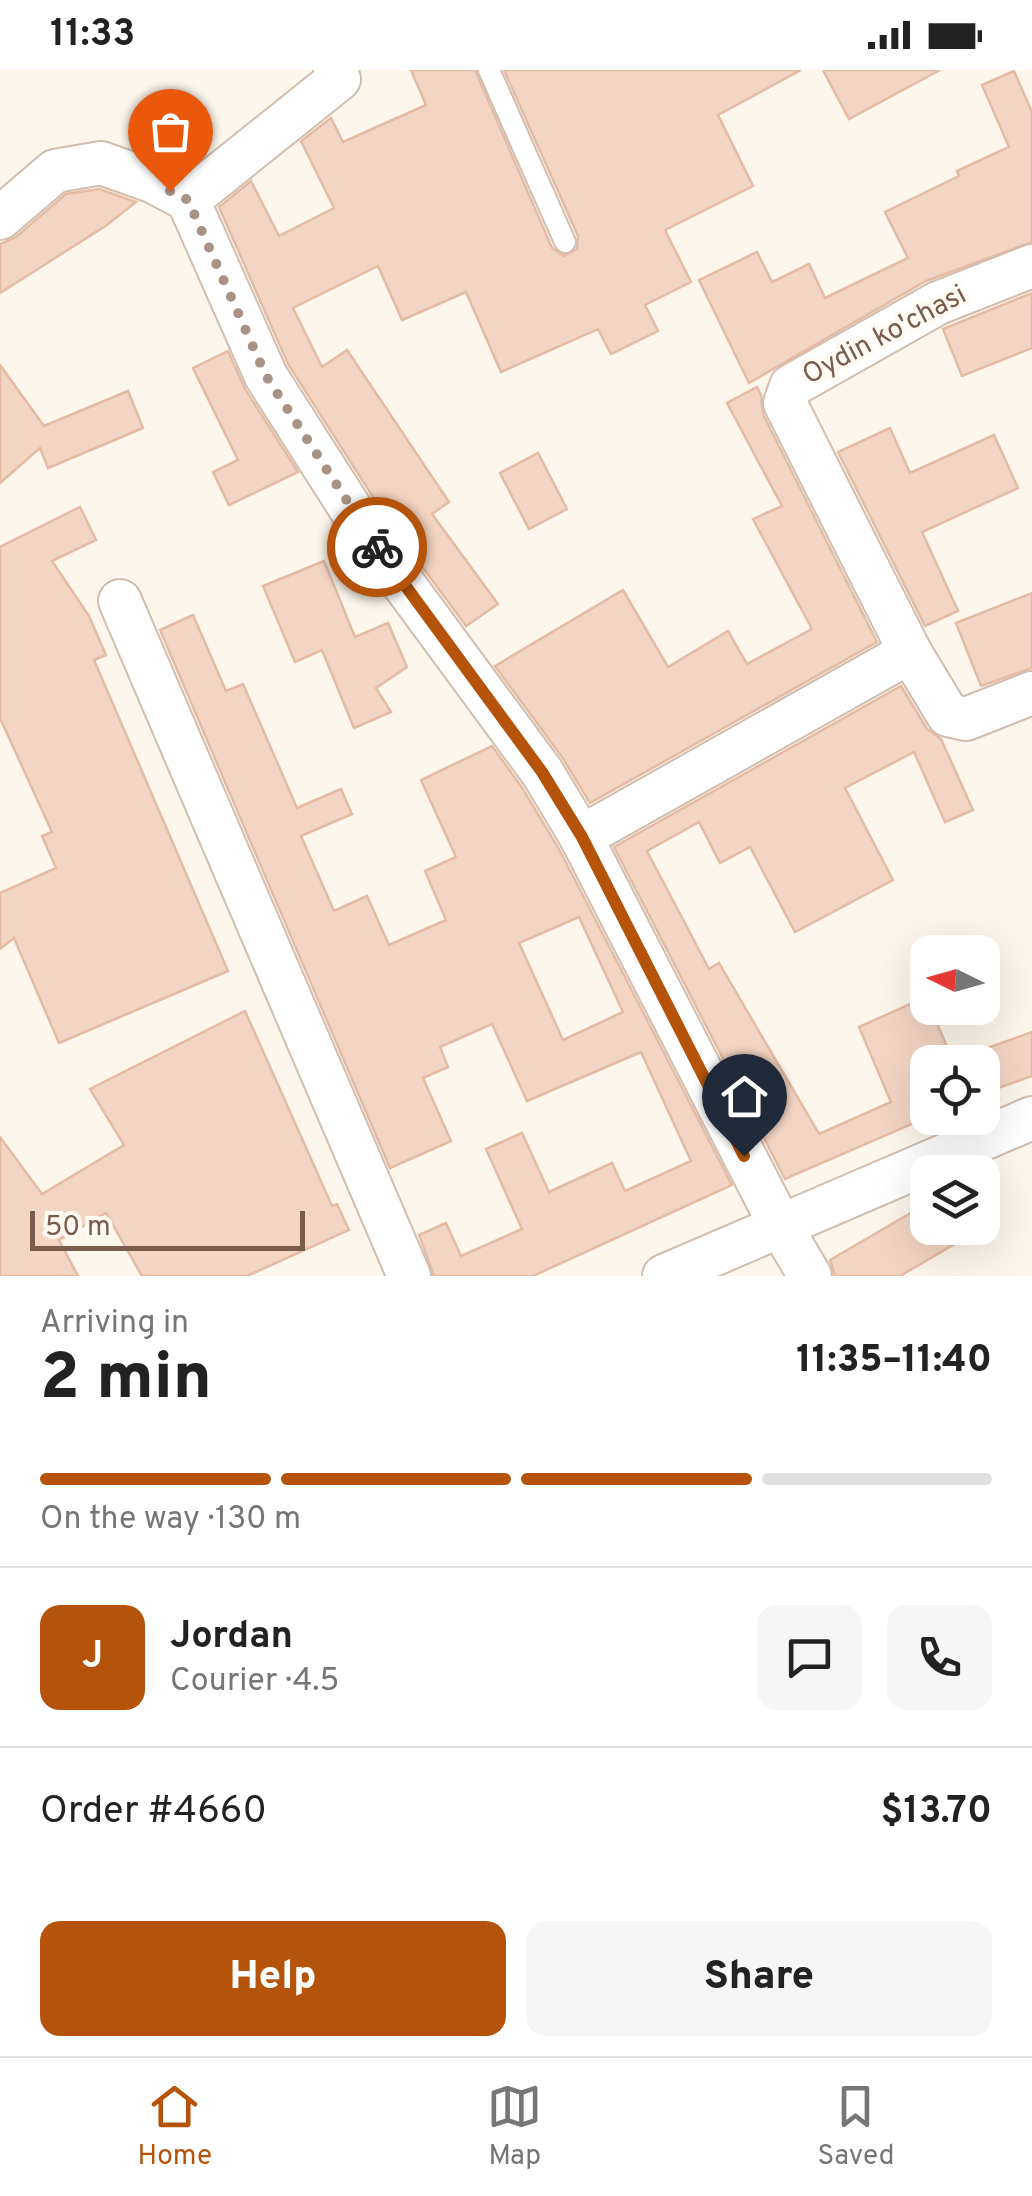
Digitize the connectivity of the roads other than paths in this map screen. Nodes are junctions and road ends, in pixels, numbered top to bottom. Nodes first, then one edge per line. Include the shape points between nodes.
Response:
1 (490, 70) edge
2 (342, 73) edge
3 (188, 200) junction
4 (0, 218) edge
5 (565, 242) dead end
6 (1032, 266) edge
7 (120, 601) dead end
8 (910, 652) junction
9 (1032, 693) edge
10 (582, 837) junction
11 (1032, 1118) edge
12 (781, 1227) junction
13 (408, 1276) edge
14 (664, 1276) edge
15 (810, 1276) edge

1 - 5 lane
2 - 3 street
3 - 4 street via 100,163 55,171
3 - 10 street via 266,376 366,532
6 - 8 street, Oydin ko'chasi via 938,303 791,386 785,403
7 - 13 street
8 - 9 street, Oydin ko'chasi via 948,714 966,719
8 - 10 street
10 - 12 street
11 - 12 street
12 - 14 street
12 - 15 street

